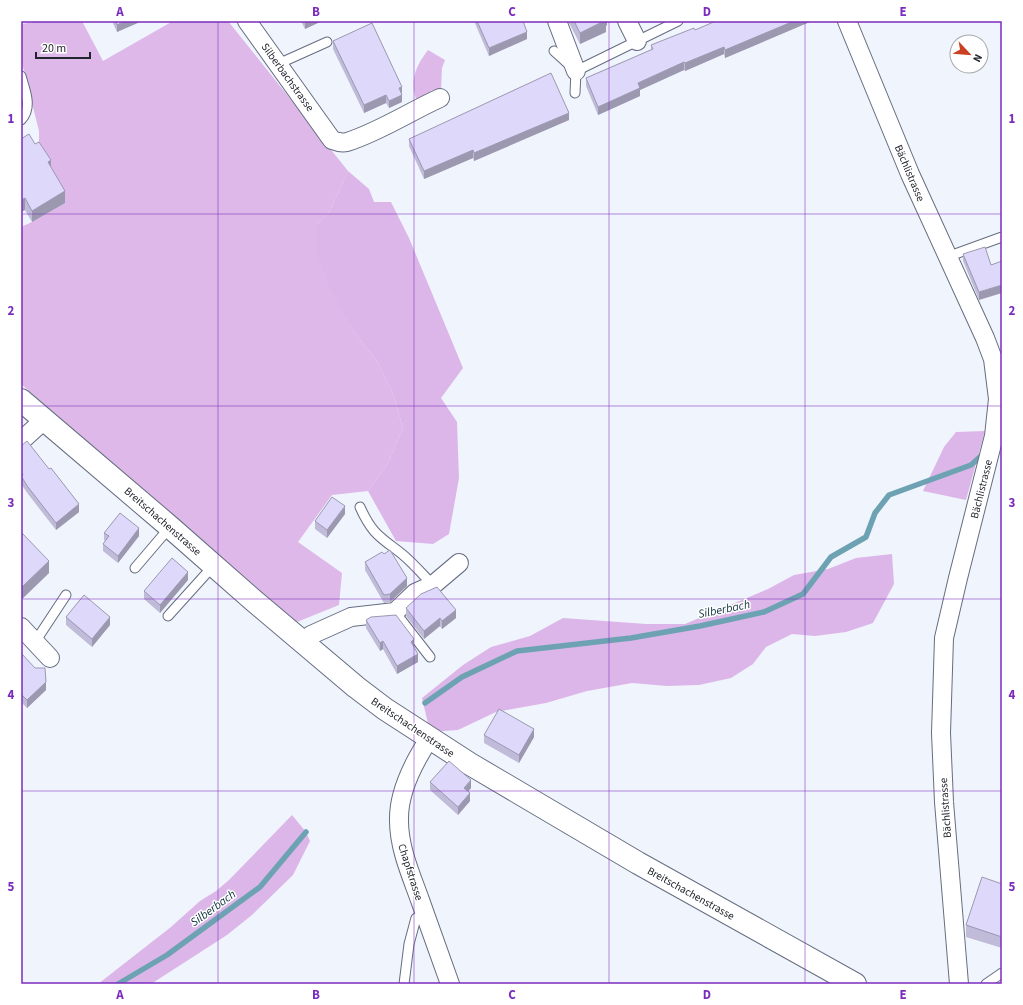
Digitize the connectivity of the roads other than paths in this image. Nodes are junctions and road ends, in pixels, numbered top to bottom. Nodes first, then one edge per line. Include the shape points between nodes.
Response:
1 (247, 21) edge
2 (557, 21) edge
3 (627, 21) edge
4 (678, 21) edge
5 (847, 21) edge
6 (637, 41) junction
7 (326, 42) dead end
8 (554, 51) dead end
9 (278, 64) junction
10 (576, 71) junction
11 (21, 76) edge
12 (575, 93) dead end
13 (440, 98) dead end
14 (21, 120) edge
15 (1002, 237) edge
16 (947, 257) junction
17 (21, 400) edge
18 (44, 420) junction
19 (21, 441) edge
20 (360, 507) dead end
21 (170, 527) junction
22 (460, 562) dead end
23 (214, 565) junction
24 (135, 568) dead end
25 (433, 585) junction
26 (66, 595) dead end
27 (395, 612) junction
28 (168, 616) dead end
29 (26, 635) edge
30 (304, 643) junction
31 (55, 656) dead end
32 (430, 657) dead end
33 (429, 739) junction
34 (425, 914) junction
35 (1002, 973) edge
36 (404, 984) edge
37 (450, 984) edge
38 (854, 984) edge
39 (959, 984) edge
40 (986, 984) edge

1 - 9 street, Silberbachstrasse
2 - 10 street
3 - 6 street
4 - 6 lane
5 - 16 street, Bächlistrasse
6 - 10 lane
7 - 9 lane
8 - 10 lane
9 - 13 street, Silberbachstrasse via 332,140 338,142 346,142
10 - 12 lane
11 - 14 lane via 28,104 26,115
15 - 16 lane
16 - 39 street, Bächlistrasse via 973,308 988,345 993,359 998,399 994,436 944,638 941,733
17 - 18 street, Breitschachenstrasse
18 - 19 street
18 - 21 street, Breitschachenstrasse
20 - 25 lane via 368,525 377,536 403,555
21 - 23 street, Breitschachenstrasse
21 - 24 lane
22 - 25 street
23 - 28 lane
23 - 30 street, Breitschachenstrasse
25 - 27 street via 415,593
26 - 29 lane
27 - 30 street via 351,617 311,634
27 - 32 lane
29 - 31 street
30 - 33 street, Breitschachenstrasse via 356,687
33 - 34 street, Chapfstrasse via 408,779 401,799 398,820 406,861
33 - 38 street, Breitschachenstrasse via 638,863
34 - 36 lane via 416,918 409,944
34 - 37 street, Chapfstrasse
35 - 40 lane

